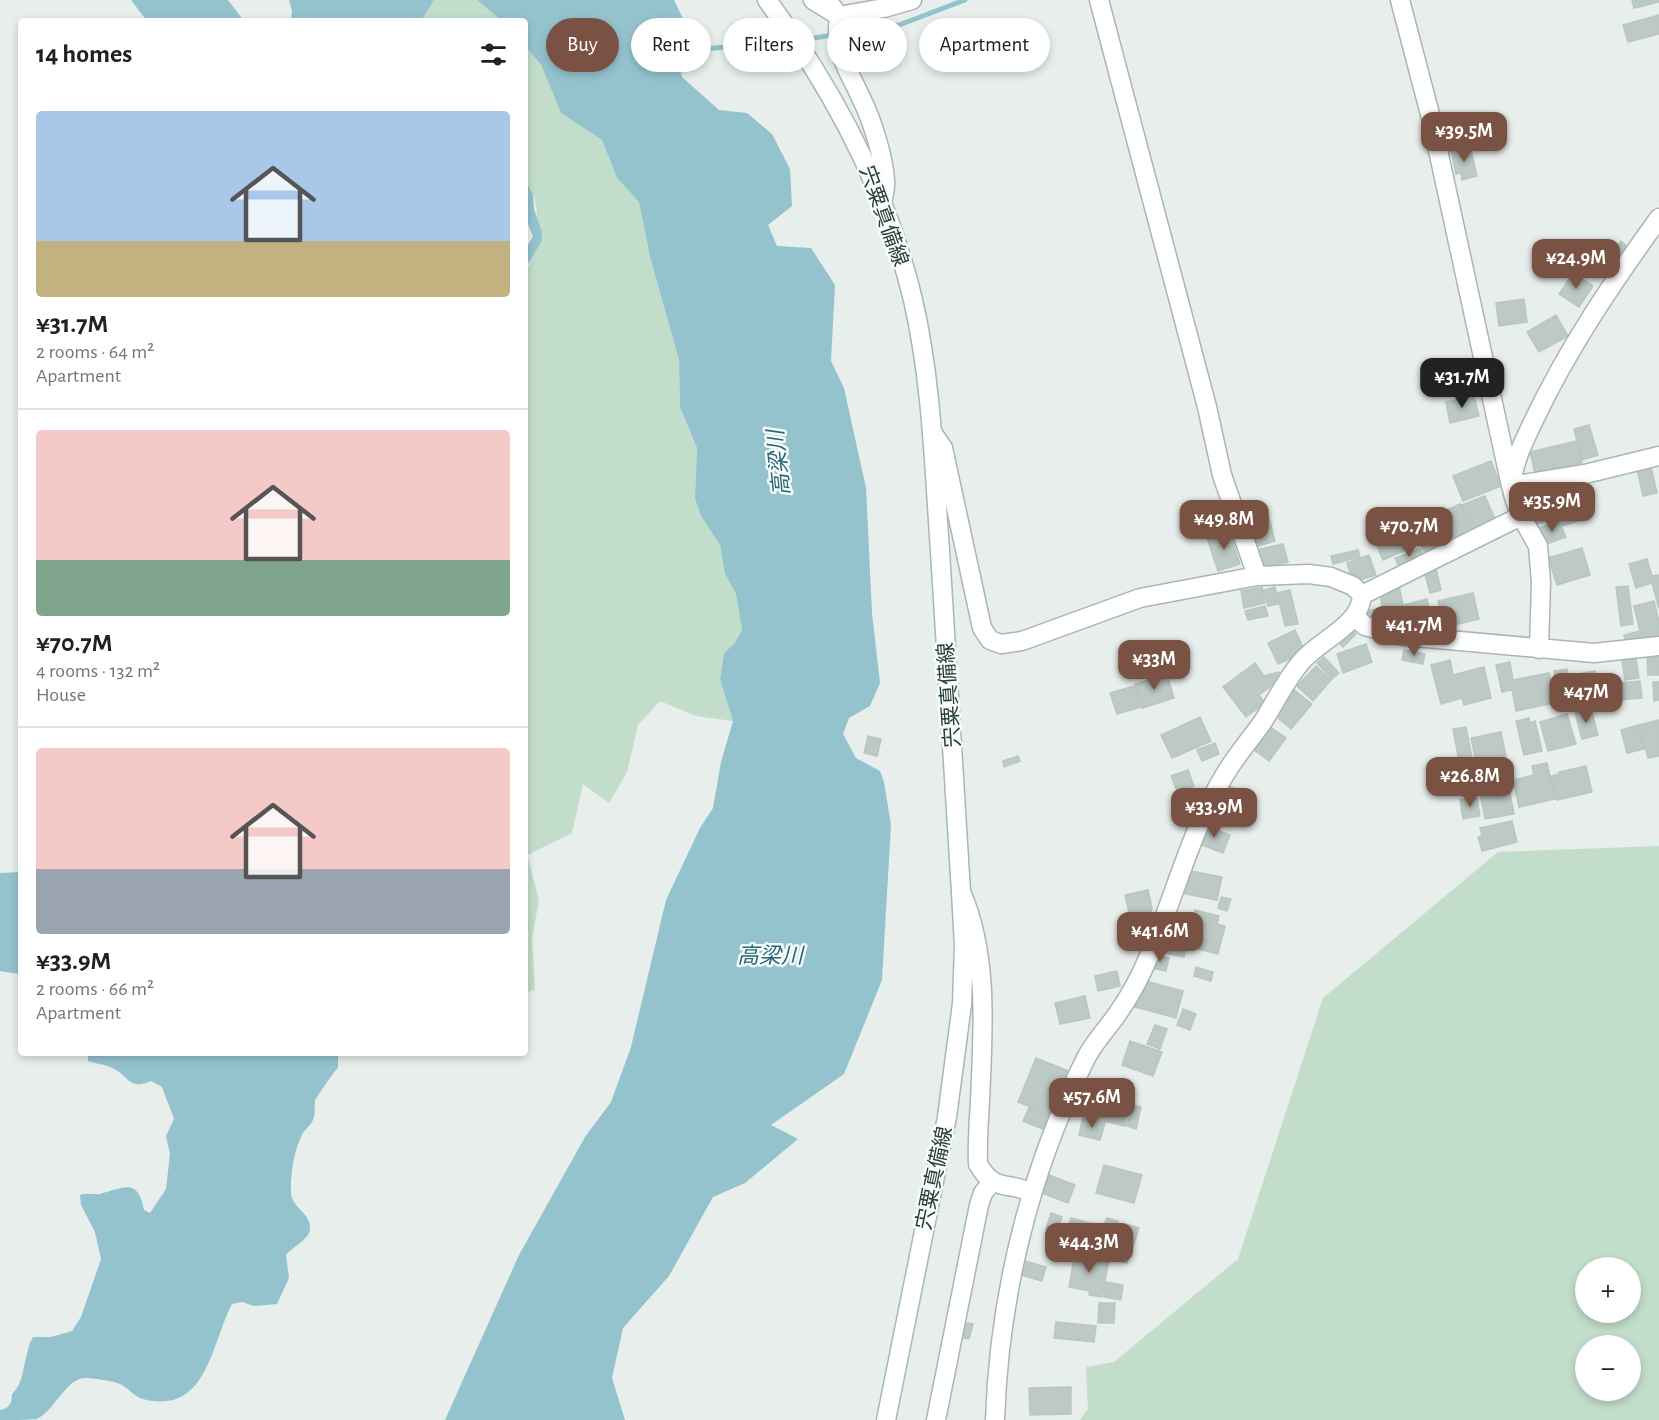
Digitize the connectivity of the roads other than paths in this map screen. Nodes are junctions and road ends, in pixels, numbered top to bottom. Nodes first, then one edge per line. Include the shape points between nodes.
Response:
1 (767, 0) edge
2 (813, 0) edge
3 (827, 0) edge
4 (912, 0) edge
5 (1099, 0) edge
6 (1400, 0) edge
7 (839, 16) junction
8 (882, 204) junction
9 (1659, 218) edge
10 (932, 432) junction
11 (1659, 456) edge
12 (1511, 486) junction
13 (1521, 516) junction
14 (1257, 576) junction
15 (1362, 595) junction
16 (1354, 616) junction
17 (1659, 646) edge
18 (1539, 649) junction
19 (962, 892) junction
20 (993, 1181) junction
21 (1031, 1193) junction
22 (886, 1420) edge
23 (936, 1420) edge
24 (995, 1420) edge

1 - 8 street, 宍粟真備線 via 826,86 859,148
2 - 7 street
3 - 7 street
4 - 7 street
5 - 14 street via 1222,475
6 - 12 street via 1431,118
7 - 8 street via 838,50 874,131 885,181
8 - 10 street, 宍粟真備線 via 913,300
9 - 12 street via 1614,281 1547,392 1523,444
10 - 14 street via 943,448 978,612 990,640 1001,644 1022,641 1140,598
10 - 19 street, 宍粟真備線
11 - 12 street
12 - 13 street
13 - 15 street
13 - 18 street via 1538,546
14 - 15 street via 1331,577 1353,586
15 - 16 street via 1362,606
16 - 18 street via 1365,626 1404,636
16 - 21 street via 1302,661 1225,774 1209,803 1149,956 1120,1010 1088,1056
17 - 18 street via 1594,653
19 - 20 street via 972,915 982,1009 978,1164
19 - 22 street, 宍粟真備線 via 962,1004 947,1117
20 - 21 street
20 - 23 street via 979,1205
21 - 24 street via 1008,1299

